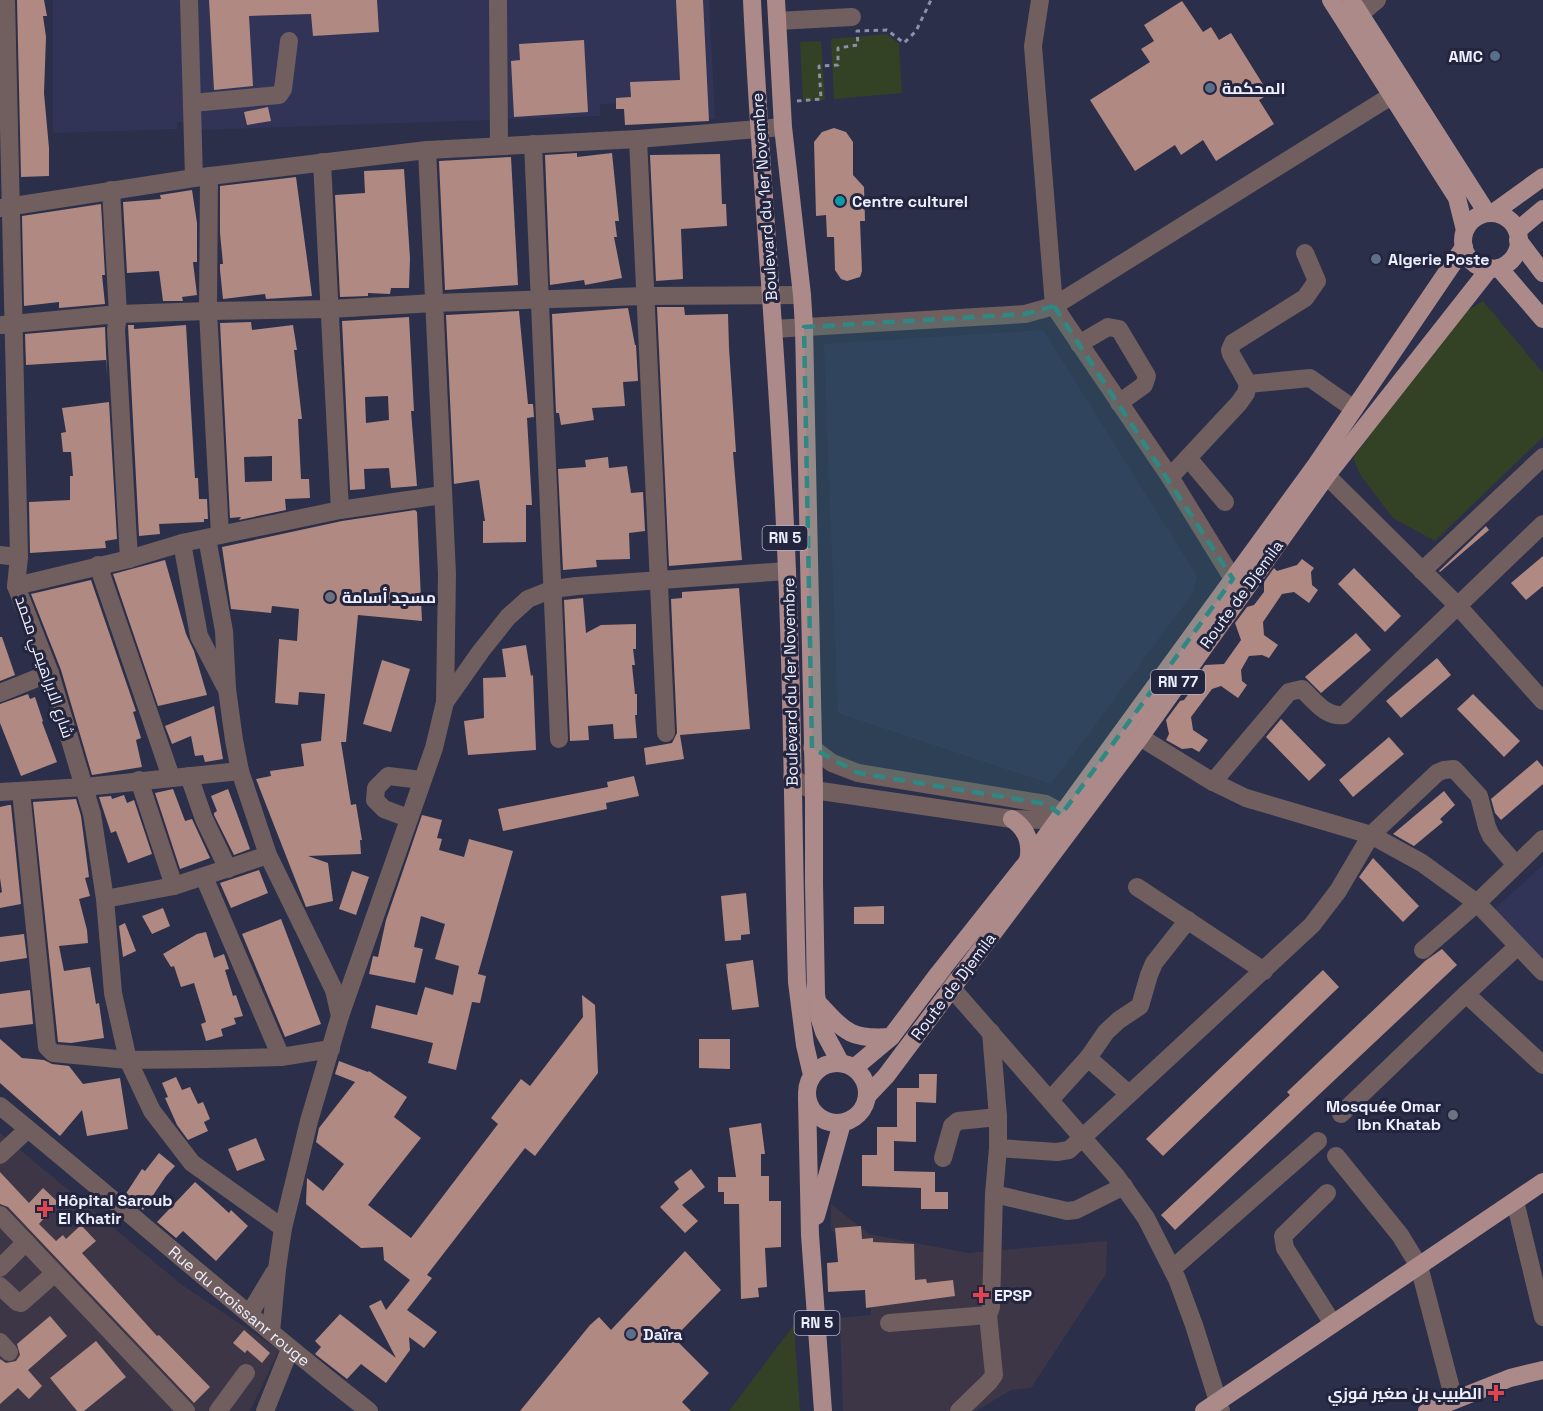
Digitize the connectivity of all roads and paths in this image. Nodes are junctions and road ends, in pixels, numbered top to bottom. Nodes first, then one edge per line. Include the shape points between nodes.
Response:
1 (6, 0) edge
2 (189, 0) edge
3 (498, 0) edge
4 (752, 0) edge
5 (776, 0) edge
6 (931, 0) edge
7 (1041, 0) edge
8 (1330, 0) edge
9 (1377, 0) edge
10 (1352, 12) edge
11 (852, 17) dead end
12 (777, 21) junction
13 (289, 41) dead end
14 (1391, 96) junction
15 (782, 100) junction
16 (192, 103) junction
17 (783, 127) junction
18 (758, 130) junction
19 (638, 139) junction
20 (533, 144) junction
21 (499, 146) junction
22 (427, 150) junction
23 (322, 162) junction
24 (201, 177) junction
25 (1543, 177) edge
26 (111, 190) junction
27 (6, 208) edge
28 (1543, 209) edge
29 (1490, 213) junction
30 (1518, 236) junction
31 (1464, 238) junction
32 (1305, 252) dead end
33 (1494, 268) junction
34 (1543, 273) edge
35 (802, 295) junction
36 (646, 296) junction
37 (772, 296) junction
38 (540, 299) junction
39 (434, 303) junction
40 (1054, 306) junction
41 (330, 309) junction
42 (208, 311) junction
43 (118, 314) junction
44 (1543, 319) edge
45 (6, 324) edge
46 (804, 327) junction
47 (773, 329) junction
48 (1079, 344) junction
49 (1248, 384) junction
50 (1119, 403) junction
51 (1354, 409) junction
52 (1543, 457) edge
53 (1188, 458) junction
54 (1321, 470) junction
55 (1170, 477) junction
56 (442, 495) junction
57 (1225, 502) dead end
58 (340, 510) junction
59 (1543, 524) edge
60 (213, 537) junction
61 (182, 543) junction
62 (0, 555) edge
63 (19, 557) junction
64 (129, 559) junction
65 (98, 565) junction
66 (1422, 570) junction
67 (787, 571) junction
68 (659, 580) junction
69 (1239, 583) junction
70 (16, 586) junction
71 (553, 589) junction
72 (1457, 605) junction
73 (50, 673) junction
74 (227, 689) junction
75 (0, 693) edge
76 (1543, 701) edge
77 (445, 702) junction
78 (666, 733) dead end
79 (1140, 736) junction
80 (559, 739) dead end
81 (812, 748) junction
82 (240, 771) junction
83 (180, 777) junction
84 (792, 777) junction
85 (139, 780) junction
86 (422, 780) junction
87 (1213, 782) junction
88 (85, 787) junction
89 (21, 790) junction
90 (814, 790) junction
91 (0, 792) edge
92 (408, 819) junction
93 (1012, 819) junction
94 (1065, 823) junction
95 (1371, 835) junction
96 (1543, 839) edge
97 (268, 855) junction
98 (1028, 861) junction
99 (1516, 865) junction
100 (228, 869) junction
101 (204, 877) junction
102 (814, 884) junction
103 (794, 885) junction
104 (174, 886) junction
105 (1137, 887) dead end
106 (105, 899) junction
107 (1477, 903) junction
108 (1188, 920) junction
109 (1518, 946) junction
110 (1423, 950) dead end
111 (1264, 971) junction
112 (1543, 972) edge
113 (939, 973) junction
114 (953, 987) junction
115 (1466, 994) junction
116 (818, 1003) junction
117 (340, 1016) junction
118 (991, 1032) junction
119 (891, 1037) junction
120 (331, 1049) junction
121 (281, 1057) junction
122 (1088, 1058) junction
123 (128, 1060) junction
124 (847, 1065) junction
125 (1543, 1065) edge
126 (812, 1075) junction
127 (1130, 1094) junction
128 (867, 1096) junction
129 (807, 1098) junction
130 (1050, 1100) junction
131 (0, 1106) edge
132 (1341, 1114) dead end
133 (998, 1117) junction
134 (842, 1123) junction
135 (28, 1129) junction
136 (1083, 1137) junction
137 (1318, 1141) dead end
138 (998, 1149) junction
139 (0, 1155) edge
140 (1336, 1156) dead end
141 (943, 1158) dead end
142 (1543, 1182) edge
143 (1124, 1186) junction
144 (1327, 1192) dead end
145 (994, 1194) junction
146 (1515, 1201) junction
147 (0, 1215) edge
148 (283, 1228) junction
149 (810, 1235) junction
150 (26, 1242) junction
151 (1535, 1251) edge
152 (1419, 1266) junction
153 (0, 1268) edge
154 (277, 1269) junction
155 (1172, 1269) junction
156 (55, 1273) junction
157 (2, 1291) edge
158 (250, 1313) junction
159 (988, 1315) junction
160 (1543, 1317) edge
161 (889, 1323) dead end
162 (1333, 1324) junction
163 (272, 1332) junction
164 (290, 1349) junction
165 (1543, 1370) edge
166 (246, 1373) dead end
167 (1454, 1400) junction
168 (1214, 1408) edge
169 (186, 1411) edge
170 (218, 1411) edge
171 (265, 1411) edge
172 (369, 1411) edge
173 (823, 1411) edge
174 (959, 1411) edge
175 (1426, 1411) edge

1 - 27 street, شارع الابراهيمي محمد
2 - 16 street
3 - 21 street
4 - 18 main road, Boulevard du 1er Novembre / RN 5
5 - 12 main road, Boulevard du 1er Novembre / RN 5
6 - 15 path via 916,31 904,43 887,30 857,31 858,45 838,48 838,65 819,66 821,99
7 - 40 street via 1033,46
8 - 10 main road
9 - 10 street
10 - 14 main road
10 - 29 main road
11 - 12 street
12 - 15 main road, Boulevard du 1er Novembre / RN 5
13 - 16 street via 279,95
14 - 31 main road via 1457,198
14 - 40 street
15 - 17 main road, Boulevard du 1er Novembre / RN 5
16 - 24 street
17 - 18 street
17 - 35 main road, Boulevard du 1er Novembre / RN 5
18 - 19 street
18 - 37 main road, Boulevard du 1er Novembre / RN 5
19 - 20 street
19 - 36 street
20 - 21 street
20 - 38 street
21 - 22 street
22 - 23 street
22 - 39 street
23 - 24 street
23 - 41 street
24 - 26 street
24 - 42 street
25 - 29 main road
26 - 27 street
26 - 43 street
27 - 45 street, شارع الابراهيمي محمد
28 - 30 main road
29 - 30 main road via 1505,217
29 - 31 main road via 1470,222
30 - 33 main road via 1513,257
30 - 34 main road
31 - 33 main road via 1473,262
31 - 51 main road, Route de Djemila / RN 77
32 - 49 street via 1317,281 1305,298 1233,343 1230,350
33 - 44 main road
33 - 54 main road, Route de Djemila / RN 77
35 - 37 street
35 - 46 main road, Boulevard du 1er Novembre / RN 5
36 - 37 street
36 - 38 street
36 - 68 street
37 - 47 main road, Boulevard du 1er Novembre / RN 5
38 - 39 street
38 - 71 street
39 - 41 street
39 - 56 street
40 - 46 street via 1025,314
40 - 48 street
41 - 42 street
41 - 58 street
42 - 43 street
42 - 60 street
43 - 45 street
43 - 64 street
45 - 63 street, شارع الابراهيمي محمد
46 - 47 street
46 - 81 main road, Boulevard du 1er Novembre / RN 5
47 - 67 main road, Boulevard du 1er Novembre / RN 5
48 - 50 street
48 - 50 street via 1108,327 1119,329 1147,376 1143,385
49 - 51 street via 1310,378
49 - 53 street via 1239,403
50 - 55 street
51 - 54 main road, Route de Djemila / RN 77
52 - 66 street
53 - 55 street
53 - 57 street
54 - 66 street
54 - 69 main road, Route de Djemila / RN 77
55 - 69 street
56 - 58 street
56 - 77 street via 447,574
58 - 60 street
59 - 72 street
60 - 61 street
60 - 74 street
61 - 64 street
61 - 74 street via 199,636
62 - 63 street
63 - 70 street, شارع الابراهيمي محمد
64 - 65 street
65 - 70 street
65 - 83 street
66 - 72 street
67 - 68 street
67 - 84 main road, Boulevard du 1er Novembre / RN 5
68 - 71 street
68 - 78 street
69 - 79 main road, Route de Djemila / RN 77
69 - 94 main road, Route de Djemila / RN 77
70 - 73 street, شارع الابراهيمي محمد
71 - 77 street via 528,599 508,617
71 - 80 street
72 - 76 street
72 - 87 street via 1344,715 1326,712 1302,689 1289,692
73 - 75 street
73 - 88 street, شارع الابراهيمي محمد
74 - 82 street
77 - 86 street
79 - 87 street
79 - 94 main road, Route de Djemila / RN 77 via 1087,806
81 - 90 main road, Boulevard du 1er Novembre / RN 5
81 - 94 street via 832,764 858,773 1046,804
82 - 83 street
82 - 97 street
83 - 85 street
83 - 100 street
84 - 90 street
84 - 103 main road, Boulevard du 1er Novembre / RN 5
85 - 88 street
85 - 104 street
86 - 92 street
86 - 92 street via 388,776 376,788 375,800 384,809
87 - 95 street via 1246,798
88 - 89 street
88 - 106 street, شارع الابراهيمي محمد
89 - 91 street
89 - 123 street via 47,1047 59,1055
90 - 93 street
90 - 102 main road, Boulevard du 1er Novembre / RN 5
92 - 117 street
93 - 94 street
93 - 98 main road via 1028,837
94 - 98 main road, Route de Djemila / RN 77
94 - 114 main road, Route de Djemila / RN 77
95 - 99 street via 1437,773 1454,769 1479,796 1491,836
95 - 107 street via 1422,863
95 - 111 street via 1338,891 1312,925
96 - 99 street
97 - 100 street
97 - 117 street via 334,990
98 - 113 main road, Route de Djemila / RN 77
99 - 107 street
100 - 101 street
101 - 104 street
101 - 121 street
102 - 103 main road
102 - 116 main road, Boulevard du 1er Novembre / RN 5
103 - 126 main road, Boulevard du 1er Novembre / RN 5 via 797,982 804,1046
104 - 106 street
105 - 108 street
106 - 123 street, شارع الابراهيمي محمد via 113,993
107 - 109 street
107 - 110 street
108 - 111 street
108 - 122 street via 1154,963 1140,1006 1106,1032
109 - 112 street
109 - 115 street
111 - 127 street
113 - 114 street
113 - 119 main road, Route de Djemila / RN 77
114 - 118 street
114 - 128 main road, Route de Djemila / RN 77
115 - 125 street
115 - 132 street
116 - 119 main road via 846,1032 871,1039
116 - 124 main road, Boulevard du 1er Novembre / RN 5 via 824,1032
117 - 120 street
118 - 130 street
118 - 133 street
119 - 124 main road, Route de Djemila / RN 77
120 - 121 street
120 - 148 street
121 - 123 street
122 - 127 street
122 - 130 street
123 - 148 street, شارع الابراهيمي محمد via 152,1111 192,1163
124 - 126 main road via 824,1065
124 - 128 main road via 864,1080
126 - 129 main road
127 - 136 street
128 - 134 main road via 862,1110
129 - 134 main road via 819,1118
129 - 149 main road, RN 5
130 - 136 street
131 - 135 street, Rue du croissanr rouge
133 - 138 street
133 - 141 street via 958,1121 952,1126
134 - 149 main road, RN 5
135 - 139 street
135 - 158 street, Rue du croissanr rouge
136 - 138 street via 1069,1150 1057,1152
136 - 143 street
137 - 155 street
138 - 145 street
140 - 152 street via 1400,1235
142 - 146 main road
143 - 145 street via 1067,1211
143 - 155 street via 1146,1218
144 - 162 street via 1283,1236 1285,1248
145 - 159 street
146 - 151 street
146 - 152 main road
147 - 150 street
148 - 154 street
149 - 173 main road, RN 5
150 - 153 street
150 - 156 street
151 - 160 street
152 - 162 main road
152 - 167 street
154 - 158 street
154 - 163 street
155 - 168 street via 1194,1325
156 - 157 street via 24,1302 17,1302
156 - 169 street
158 - 163 street, Rue du croissanr rouge
159 - 161 street
159 - 174 street via 994,1375
162 - 168 main road
163 - 164 street, Rue du croissanr rouge
164 - 171 street
164 - 172 street, Rue du croissanr rouge
165 - 167 main road
166 - 170 street
167 - 175 main road

